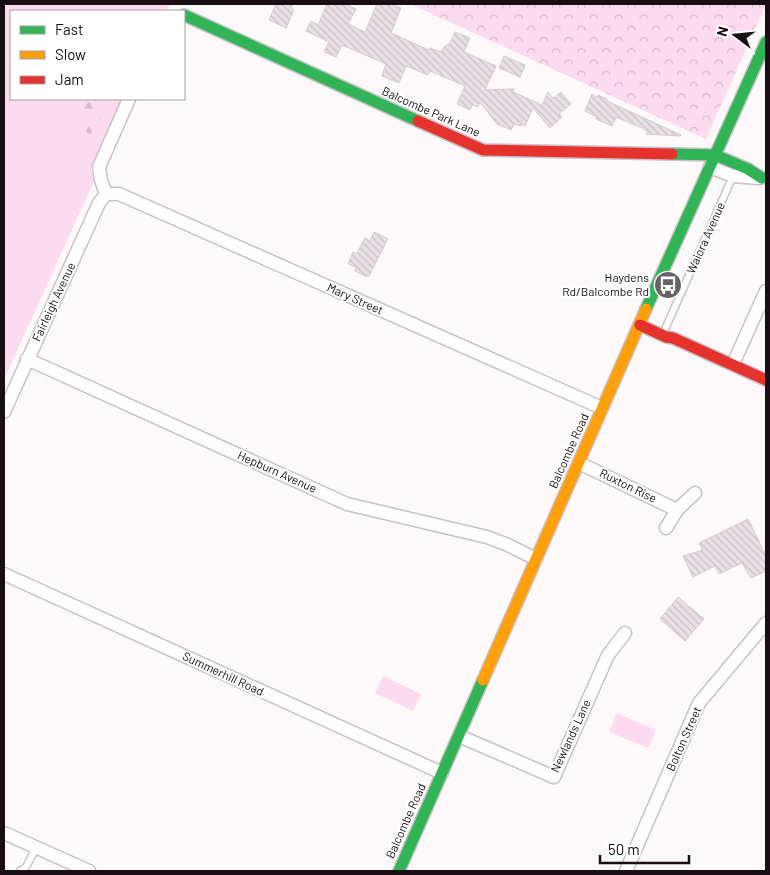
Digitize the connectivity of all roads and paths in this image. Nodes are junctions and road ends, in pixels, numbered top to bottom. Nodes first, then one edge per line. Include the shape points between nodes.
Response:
1 (185, 15) edge
2 (766, 42) edge
3 (129, 100) edge
4 (712, 162) junction
5 (733, 176) junction
6 (764, 179) edge
7 (106, 194) junction
8 (766, 291) edge
9 (642, 321) junction
10 (666, 327) junction
11 (673, 338) junction
12 (27, 359) junction
13 (733, 364) junction
14 (766, 380) edge
15 (602, 408) junction
16 (4, 412) edge
17 (579, 462) junction
18 (696, 493) dead end
19 (676, 510) junction
20 (666, 528) dead end
21 (536, 559) junction
22 (4, 574) edge
23 (766, 622) edge
24 (625, 633) dead end
25 (459, 736) junction
26 (442, 773) junction
27 (4, 833) edge
28 (36, 848) junction
29 (20, 871) edge
30 (88, 871) edge
31 (399, 871) edge
32 (626, 871) edge

1 - 4 main road, Balcombe Park Lane via 483,150
2 - 4 main road, Balcombe Road
3 - 7 street via 99,167
4 - 5 street
4 - 6 main road via 748,169
4 - 9 main road, Balcombe Road
5 - 6 street
5 - 10 lane, Waiora Avenue
7 - 12 street, Fairleigh Avenue
7 - 15 street, Mary Street via 120,194
8 - 13 street
9 - 10 main road
9 - 11 main road
9 - 15 main road, Balcombe Road
10 - 11 main road
11 - 13 main road
12 - 16 street, Fairleigh Avenue
12 - 21 street, Hepburn Avenue via 347,504 487,537
13 - 14 main road
15 - 17 main road, Balcombe Road
17 - 19 street, Ruxton Rise
17 - 21 main road, Balcombe Road
18 - 19 street
19 - 20 street
21 - 25 main road, Balcombe Road
22 - 26 street, Summerhill Road
23 - 32 street, Bolton Street via 699,703
24 - 25 street, Newlands Lane via 608,656 554,777
25 - 26 main road, Balcombe Road
26 - 31 main road, Balcombe Road
27 - 28 street
28 - 29 lane via 26,867
28 - 30 street

